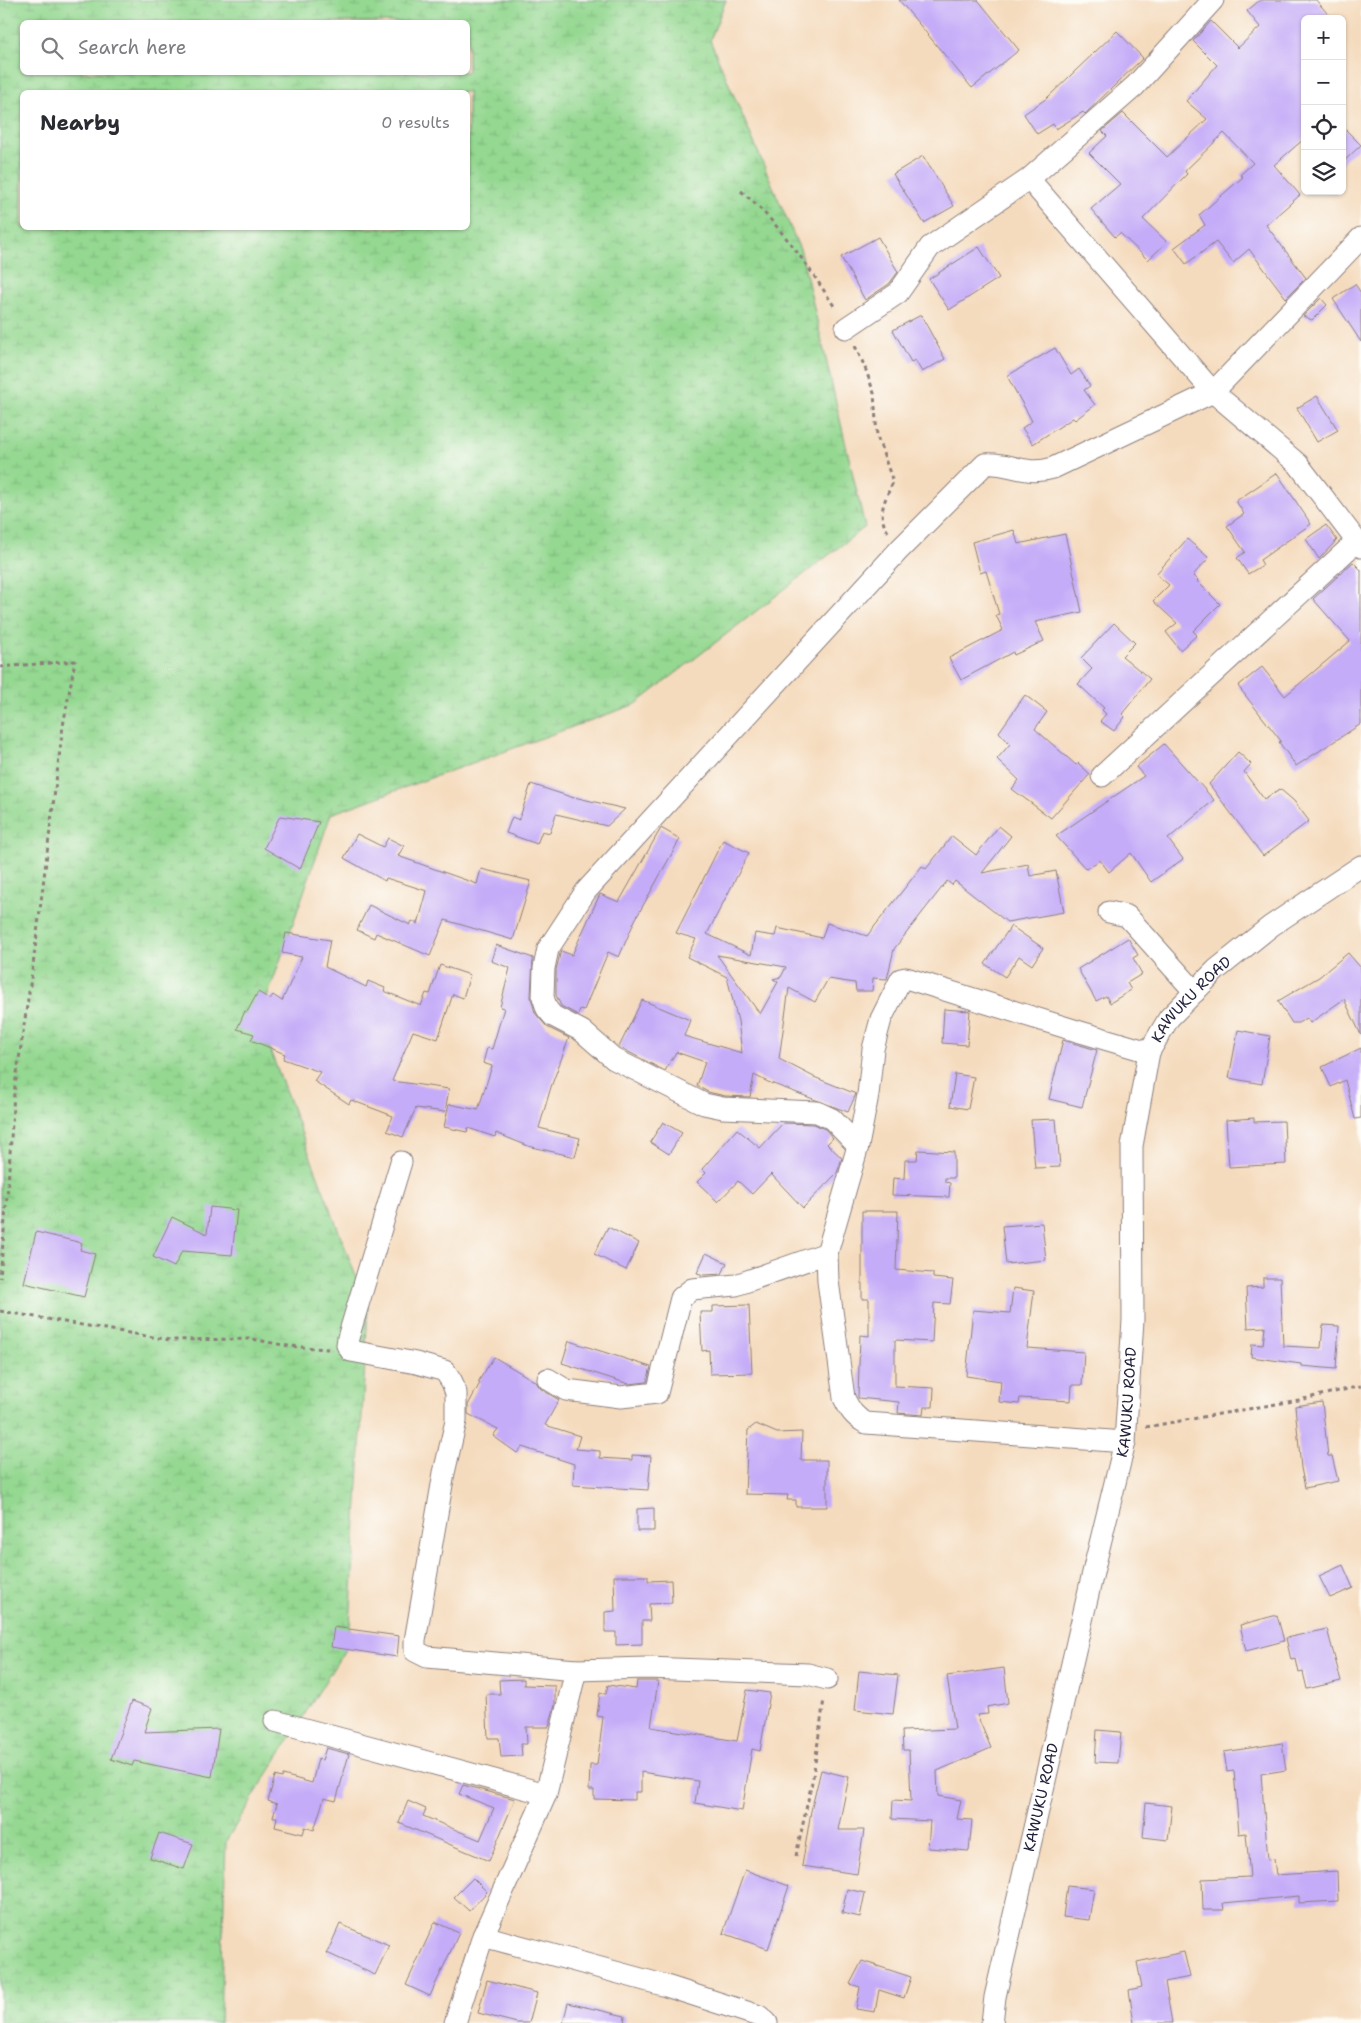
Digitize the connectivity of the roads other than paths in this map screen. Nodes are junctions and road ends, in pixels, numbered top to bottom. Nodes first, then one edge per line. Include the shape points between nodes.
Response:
1 (1213, 0) edge
2 (1029, 179) junction
3 (1361, 238) edge
4 (846, 328) road end
5 (1213, 392) junction
6 (1359, 544) edge
7 (1102, 776) dead end
8 (1361, 866) edge
9 (1109, 912) dead end
10 (1195, 992) junction
11 (1149, 1052) junction
12 (858, 1146) junction
13 (402, 1162) dead end
14 (827, 1254) junction
15 (548, 1379) dead end
16 (1126, 1437) junction
17 (576, 1670) junction
18 (827, 1679) road end
19 (275, 1721) dead end
20 (546, 1794) junction
21 (483, 1936) junction
22 (455, 2023) edge
23 (767, 2023) edge
24 (992, 2023) edge

1 - 2 street via 1135,86
2 - 4 street via 930,247 898,293
2 - 5 street
3 - 5 street
5 - 6 street via 1298,464
5 - 12 street via 1053,468 1030,471 984,464 900,549 586,892 548,949 543,988 547,1009 552,1016 582,1031 614,1059 704,1104 723,1108 817,1112 832,1119
6 - 7 street
8 - 10 street, KAWUKU ROAD via 1271,926 1216,970
9 - 10 street via 1127,916
10 - 11 street, KAWUKU ROAD via 1170,1018
11 - 12 street via 900,978 881,1018 873,1049
11 - 16 street, KAWUKU ROAD via 1132,1146 1133,1320
12 - 14 street
13 - 17 street via 347,1345 351,1351 445,1371 456,1393 456,1421 444,1473 415,1652 427,1657
14 - 15 street via 736,1284 692,1289 682,1298 657,1393 621,1397 566,1390
14 - 16 street via 844,1398 856,1418 866,1424
16 - 24 street, KAWUKU ROAD via 997,1987
17 - 18 street via 666,1669 808,1674
17 - 20 street
19 - 20 street
20 - 21 street
21 - 22 street
21 - 23 street via 663,1985 759,2016

